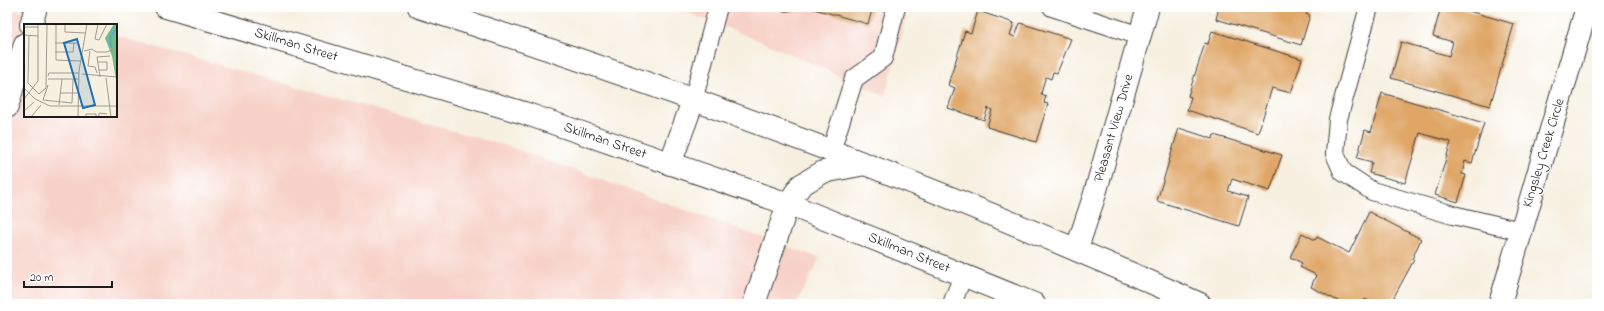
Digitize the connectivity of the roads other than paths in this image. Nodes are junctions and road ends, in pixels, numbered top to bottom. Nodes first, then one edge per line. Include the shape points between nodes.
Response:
1 (36, 7) edge
2 (166, 7) edge
3 (418, 7) edge
4 (718, 7) edge
5 (896, 7) edge
6 (1052, 7) edge
7 (1148, 7) edge
8 (1369, 7) edge
9 (1587, 7) edge
10 (30, 24) edge
11 (1140, 36) junction
12 (24, 48) edge
13 (693, 101) junction
14 (7, 107) edge
15 (830, 151) junction
16 (670, 164) junction
17 (867, 164) junction
18 (788, 204) junction
19 (1521, 231) junction
20 (1076, 248) junction
21 (963, 275) junction
22 (1501, 300) dead end
23 (754, 304) edge
24 (952, 304) edge
25 (1034, 304) edge
26 (1200, 304) edge

1 - 10 main road
2 - 16 main road, Skillman Street via 524,113
3 - 13 main road
4 - 13 lane
5 - 15 lane via 883,58 854,79
6 - 11 lane
7 - 11 main road, Pleasant View Drive
8 - 19 lane via 1338,118 1334,154 1343,172 1372,191
9 - 19 main road, Kingsley Creek Circle
11 - 20 main road, Pleasant View Drive via 1094,197
12 - 14 main road
13 - 15 main road
13 - 16 main road
15 - 17 main road
16 - 18 main road, Skillman Street
17 - 18 main road via 824,172 801,185
17 - 20 main road
18 - 21 main road, Skillman Street
18 - 23 main road
19 - 22 main road, Kingsley Creek Circle
20 - 26 main road
21 - 24 lane
21 - 25 main road, Skillman Street

